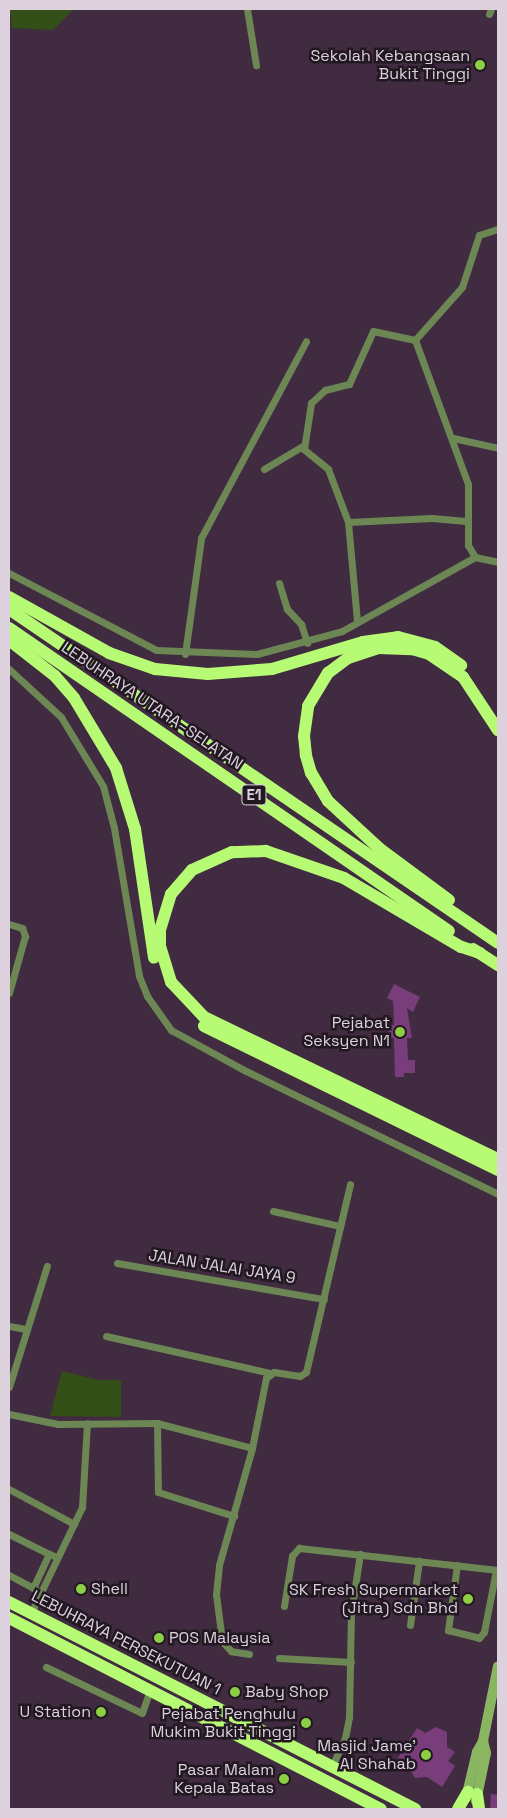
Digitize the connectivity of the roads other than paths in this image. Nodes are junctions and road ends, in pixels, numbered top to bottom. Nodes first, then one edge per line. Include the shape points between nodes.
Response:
1 (247, 9) edge
2 (256, 65) dead end
3 (498, 229) edge
4 (415, 340) junction
5 (306, 341) dead end
6 (453, 438) junction
7 (304, 448) junction
8 (498, 448) edge
9 (264, 469) dead end
10 (466, 521) junction
11 (348, 522) junction
12 (475, 557) junction
13 (498, 562) edge
14 (9, 573) edge
15 (279, 582) dead end
16 (9, 596) edge
17 (9, 608) edge
18 (357, 620) junction
19 (9, 628) edge
20 (9, 640) edge
21 (307, 643) junction
22 (185, 654) junction
23 (9, 668) edge
24 (498, 716) edge
25 (498, 730) edge
26 (9, 924) edge
27 (498, 936) edge
28 (498, 943) edge
29 (480, 953) junction
30 (498, 965) edge
31 (9, 989) edge
32 (498, 1159) edge
33 (498, 1170) edge
34 (350, 1184) dead end
35 (498, 1194) edge
36 (273, 1211) dead end
37 (340, 1226) junction
38 (117, 1263) dead end
39 (47, 1266) dead end
40 (324, 1299) junction
41 (9, 1326) edge
42 (26, 1329) junction
43 (106, 1336) dead end
44 (270, 1373) junction
45 (9, 1387) edge
46 (9, 1414) edge
47 (87, 1423) junction
48 (157, 1423) junction
49 (252, 1448) junction
50 (9, 1489) edge
51 (234, 1516) junction
52 (74, 1524) junction
53 (9, 1534) edge
54 (49, 1554) junction
55 (360, 1554) junction
56 (57, 1557) junction
57 (419, 1561) junction
58 (457, 1566) junction
59 (497, 1570) edge
60 (9, 1575) edge
61 (33, 1588) junction
62 (41, 1592) junction
63 (9, 1602) edge
64 (284, 1606) dead end
65 (31, 1613) junction
66 (9, 1618) edge
67 (410, 1624) dead end
68 (250, 1654) dead end
69 (279, 1658) dead end
70 (351, 1662) junction
71 (498, 1666) edge
72 (46, 1667) dead end
73 (150, 1690) junction
74 (332, 1766) junction
75 (472, 1793) junction
76 (381, 1809) edge
77 (415, 1809) edge
78 (458, 1809) edge
79 (463, 1809) edge
80 (474, 1809) edge
81 (479, 1809) edge

1 - 2 street
3 - 4 street via 479,235 462,287
4 - 6 street
4 - 7 street via 373,331 350,384 324,390 311,403
5 - 22 street via 201,538
6 - 8 street
6 - 10 street via 470,493
7 - 9 street via 294,447
7 - 11 street via 328,469
10 - 11 street via 432,518
10 - 12 street via 468,545
11 - 18 street
12 - 13 street
12 - 18 street
14 - 22 street via 126,637 161,651
15 - 21 street via 287,609 301,624
16 - 24 highway via 108,653 155,669 182,672 234,674 272,669 378,638 415,640 435,646 455,660
17 - 28 highway, LEBUHRAYA UTARA–SELATAN / E1
18 - 21 street via 342,632
19 - 29 highway, LEBUHRAYA UTARA–SELATAN / E1
20 - 33 highway via 55,676 74,698 116,768 135,829 155,964 166,991 182,1009 227,1039
21 - 22 street via 257,654
23 - 35 street via 60,717 103,786 114,828 139,976 147,996 171,1030 246,1071
25 - 27 highway via 463,678 451,667 429,654 391,646 362,652 328,673 308,706 304,736 311,773 346,821
26 - 31 street via 22,928 25,936
29 - 30 highway, LEBUHRAYA UTARA–SELATAN / E1
29 - 32 highway via 460,947 344,878 266,851 232,852 192,870 171,894 160,930 160,946 171,982 204,1017
34 - 37 street
36 - 37 street
37 - 40 street
38 - 40 street, JALAN JALAI JAYA 9
39 - 42 street
40 - 44 street via 304,1376
41 - 42 street
42 - 45 street
43 - 44 street
44 - 49 street
46 - 47 street via 58,1424
47 - 48 street
47 - 52 street via 85,1494
48 - 49 street
48 - 51 street via 158,1492
49 - 51 street
50 - 52 street
51 - 68 street via 217,1574 220,1629 227,1649
52 - 56 street
53 - 54 street
54 - 56 street
54 - 61 street
55 - 57 street
55 - 64 street via 304,1548 292,1556
55 - 70 street via 351,1612
56 - 62 street
57 - 58 street
57 - 67 street
58 - 59 street
58 - 59 street via 448,1630 479,1638 484,1632
60 - 61 street
61 - 62 street
62 - 65 street
63 - 65 highway, LEBUHRAYA PERSEKUTUAN 1
65 - 74 highway, LEBUHRAYA PERSEKUTUAN 1
66 - 73 highway, LEBUHRAYA PERSEKUTUAN 1
69 - 70 street
70 - 74 street via 349,1717
71 - 75 main road via 483,1741 477,1752
72 - 73 street via 142,1713
73 - 76 highway, LEBUHRAYA PERSEKUTUAN 1
74 - 77 highway, LEBUHRAYA PERSEKUTUAN 1
75 - 78 highway
75 - 79 main road
75 - 80 main road
75 - 81 highway

